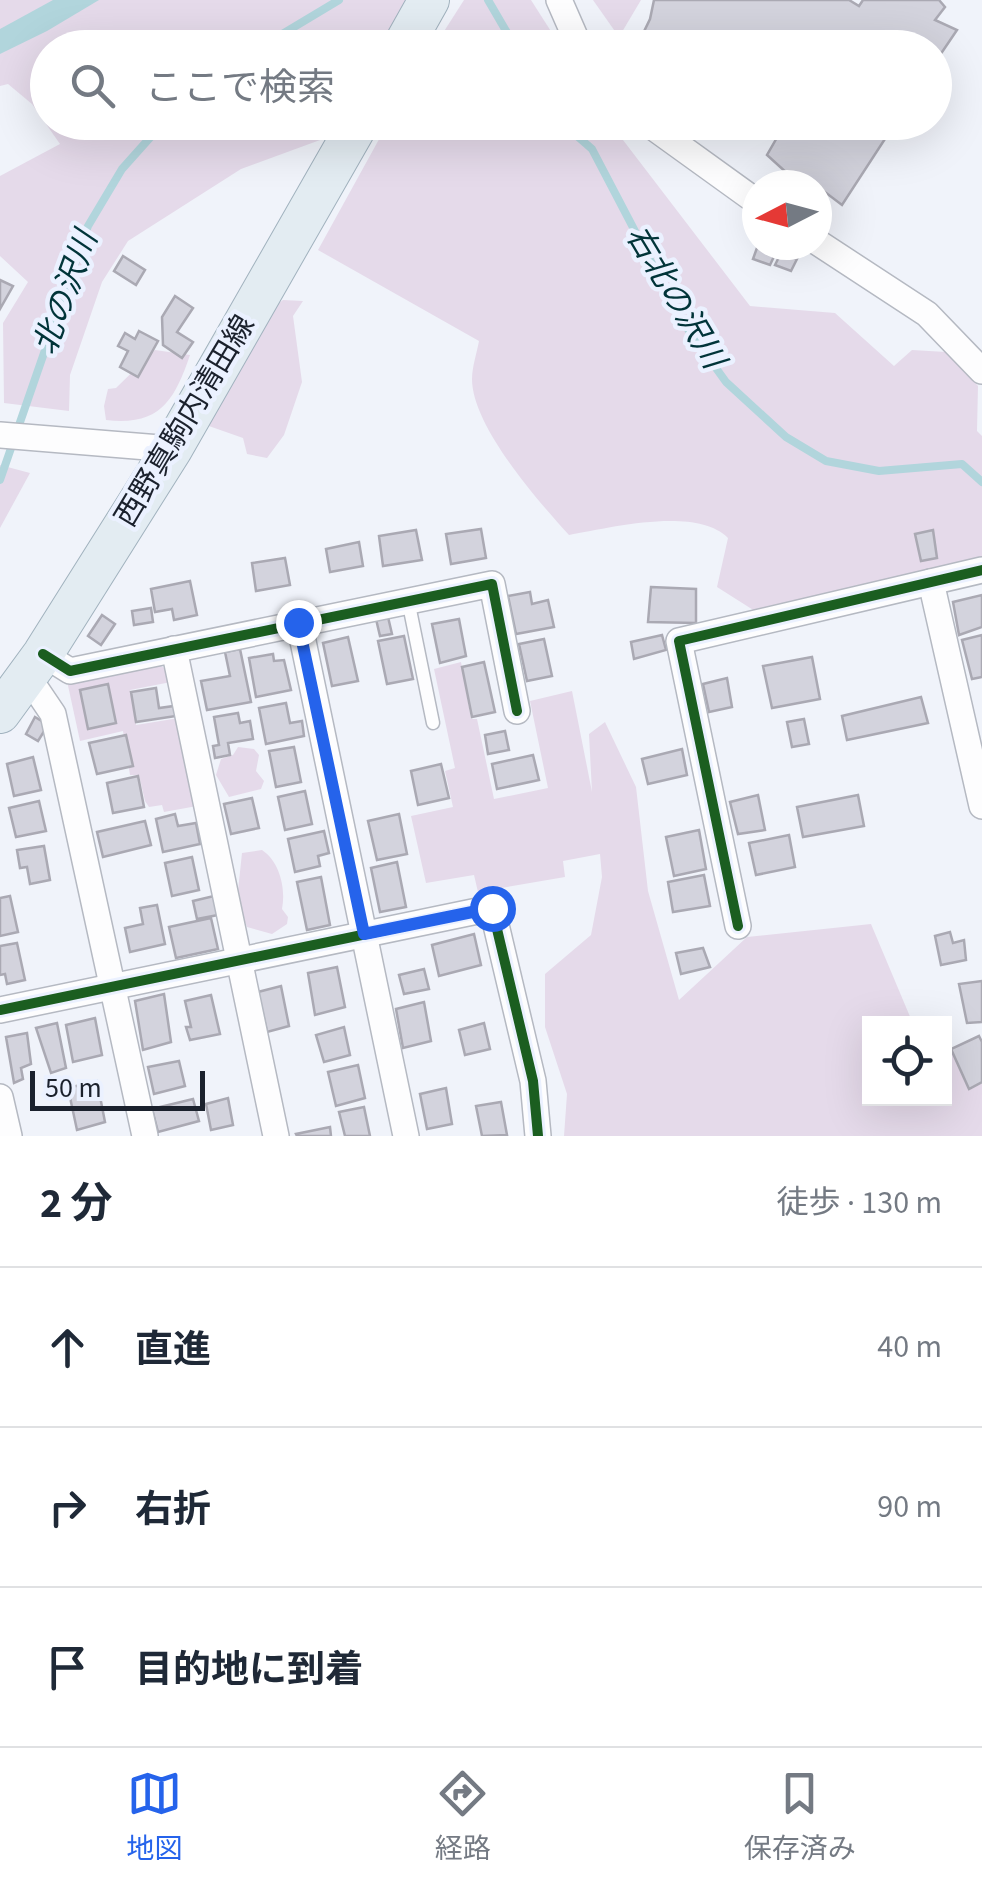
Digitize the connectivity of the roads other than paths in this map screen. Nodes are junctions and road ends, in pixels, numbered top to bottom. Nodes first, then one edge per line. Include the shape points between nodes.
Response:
1 (430, 0) edge
2 (559, 0) edge
3 (412, 30) edge
4 (572, 30) edge
5 (349, 140) edge
6 (671, 140) edge
7 (742, 191) edge
8 (832, 252) edge
9 (982, 370) edge
10 (0, 435) edge
11 (172, 450) junction
12 (982, 570) edge
13 (931, 582) junction
14 (408, 600) junction
15 (298, 622) junction
16 (174, 648) junction
17 (36, 666) junction
18 (518, 711) dead end
19 (0, 712) edge
20 (433, 723) dead end
21 (982, 806) edge
22 (738, 926) dead end
23 (364, 934) junction
24 (239, 960) junction
25 (113, 986) junction
26 (0, 1010) edge
27 (0, 1096) edge
28 (9, 1136) edge
29 (145, 1136) edge
30 (276, 1136) edge
31 (406, 1136) edge
32 (538, 1136) edge

1 - 3 main road
2 - 4 street
5 - 11 main road, 西野真駒内清田線
6 - 7 street
8 - 9 street via 927,314
10 - 11 street
11 - 17 main road, 西野真駒内清田線
12 - 13 street
13 - 21 street
13 - 22 street via 679,642
14 - 15 street
14 - 18 street via 492,584
14 - 20 lane
15 - 16 street
15 - 23 street
16 - 17 street via 70,671
16 - 24 street
17 - 19 main road, 西野真駒内清田線
17 - 25 street via 54,714
23 - 24 street
23 - 31 street
23 - 32 street via 492,908
24 - 25 street
24 - 30 street
25 - 26 street
25 - 29 street
27 - 28 street

